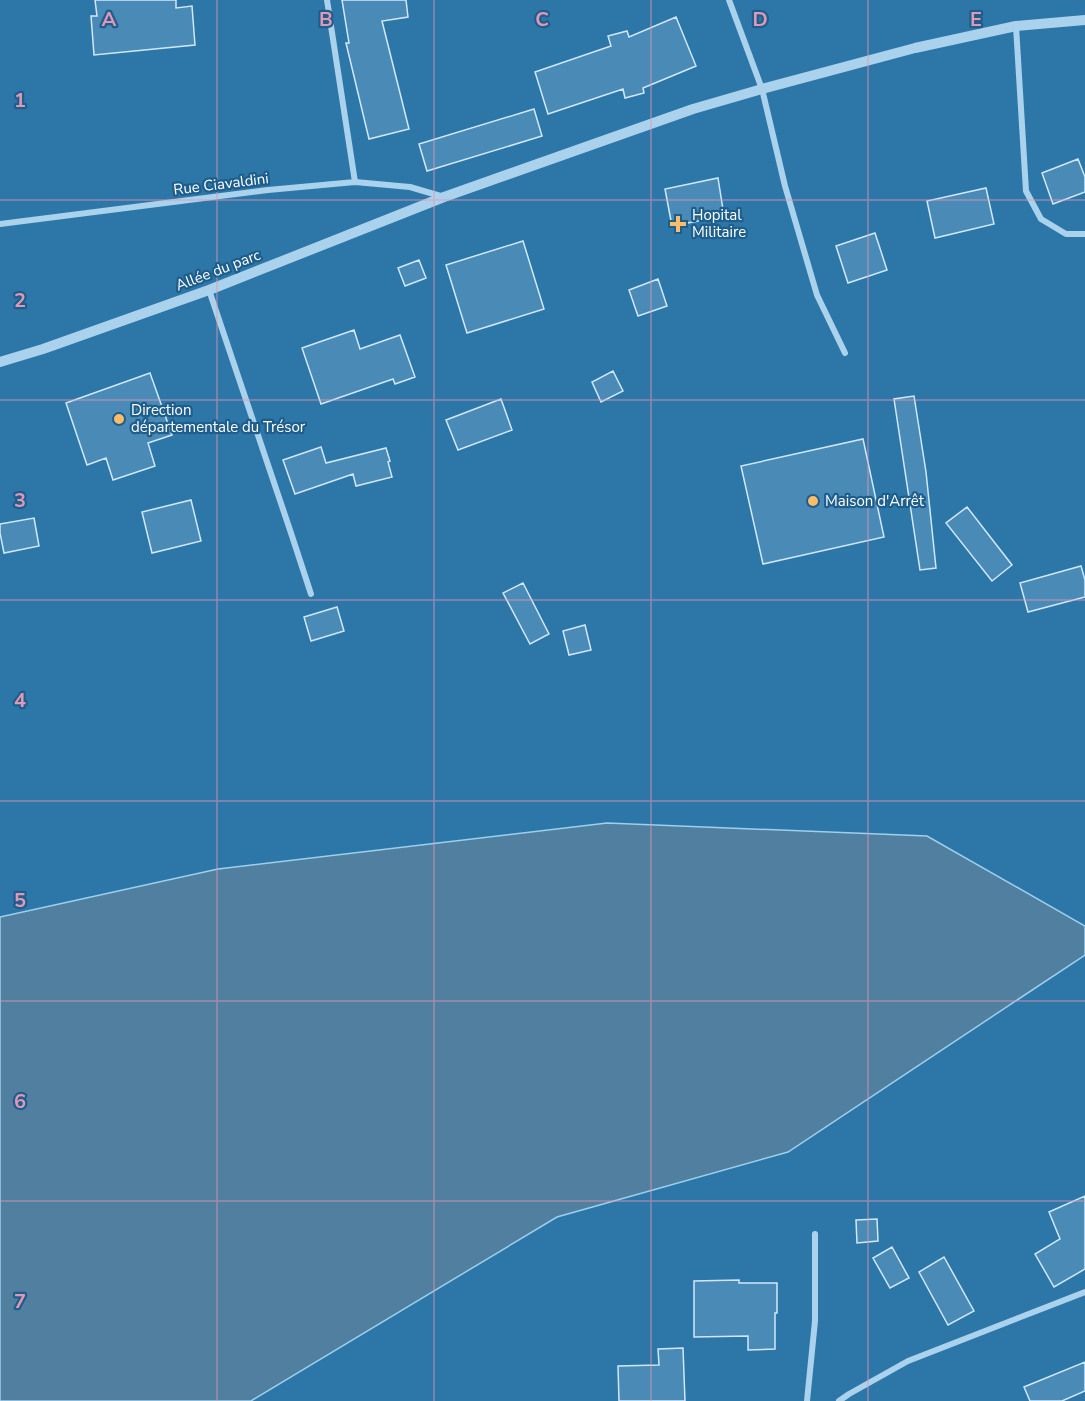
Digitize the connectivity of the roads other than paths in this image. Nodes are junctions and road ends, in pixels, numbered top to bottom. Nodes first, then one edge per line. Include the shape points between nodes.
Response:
1 (327, 0) edge
2 (729, 0) edge
3 (1085, 20) edge
4 (1016, 26) junction
5 (762, 89) junction
6 (356, 182) junction
7 (444, 197) junction
8 (0, 224) edge
9 (1085, 234) edge
10 (209, 290) junction
11 (845, 353) dead end
12 (0, 362) edge
13 (310, 594) dead end
14 (815, 1234) dead end
15 (1085, 1292) edge
16 (807, 1401) edge
17 (838, 1401) edge

1 - 6 street
2 - 5 street
3 - 4 street, Allée du parc
4 - 5 street, Allée du parc
4 - 9 street via 1026,191 1041,219 1066,234
5 - 7 street, Allée du parc via 693,109
5 - 11 street via 817,294
6 - 7 street, Rue Ciavaldini via 410,187
6 - 8 street, Rue Ciavaldini
7 - 10 street, Allée du parc
10 - 12 street, Allée du parc
10 - 13 street
14 - 16 street via 815,1321
15 - 17 street via 908,1361

